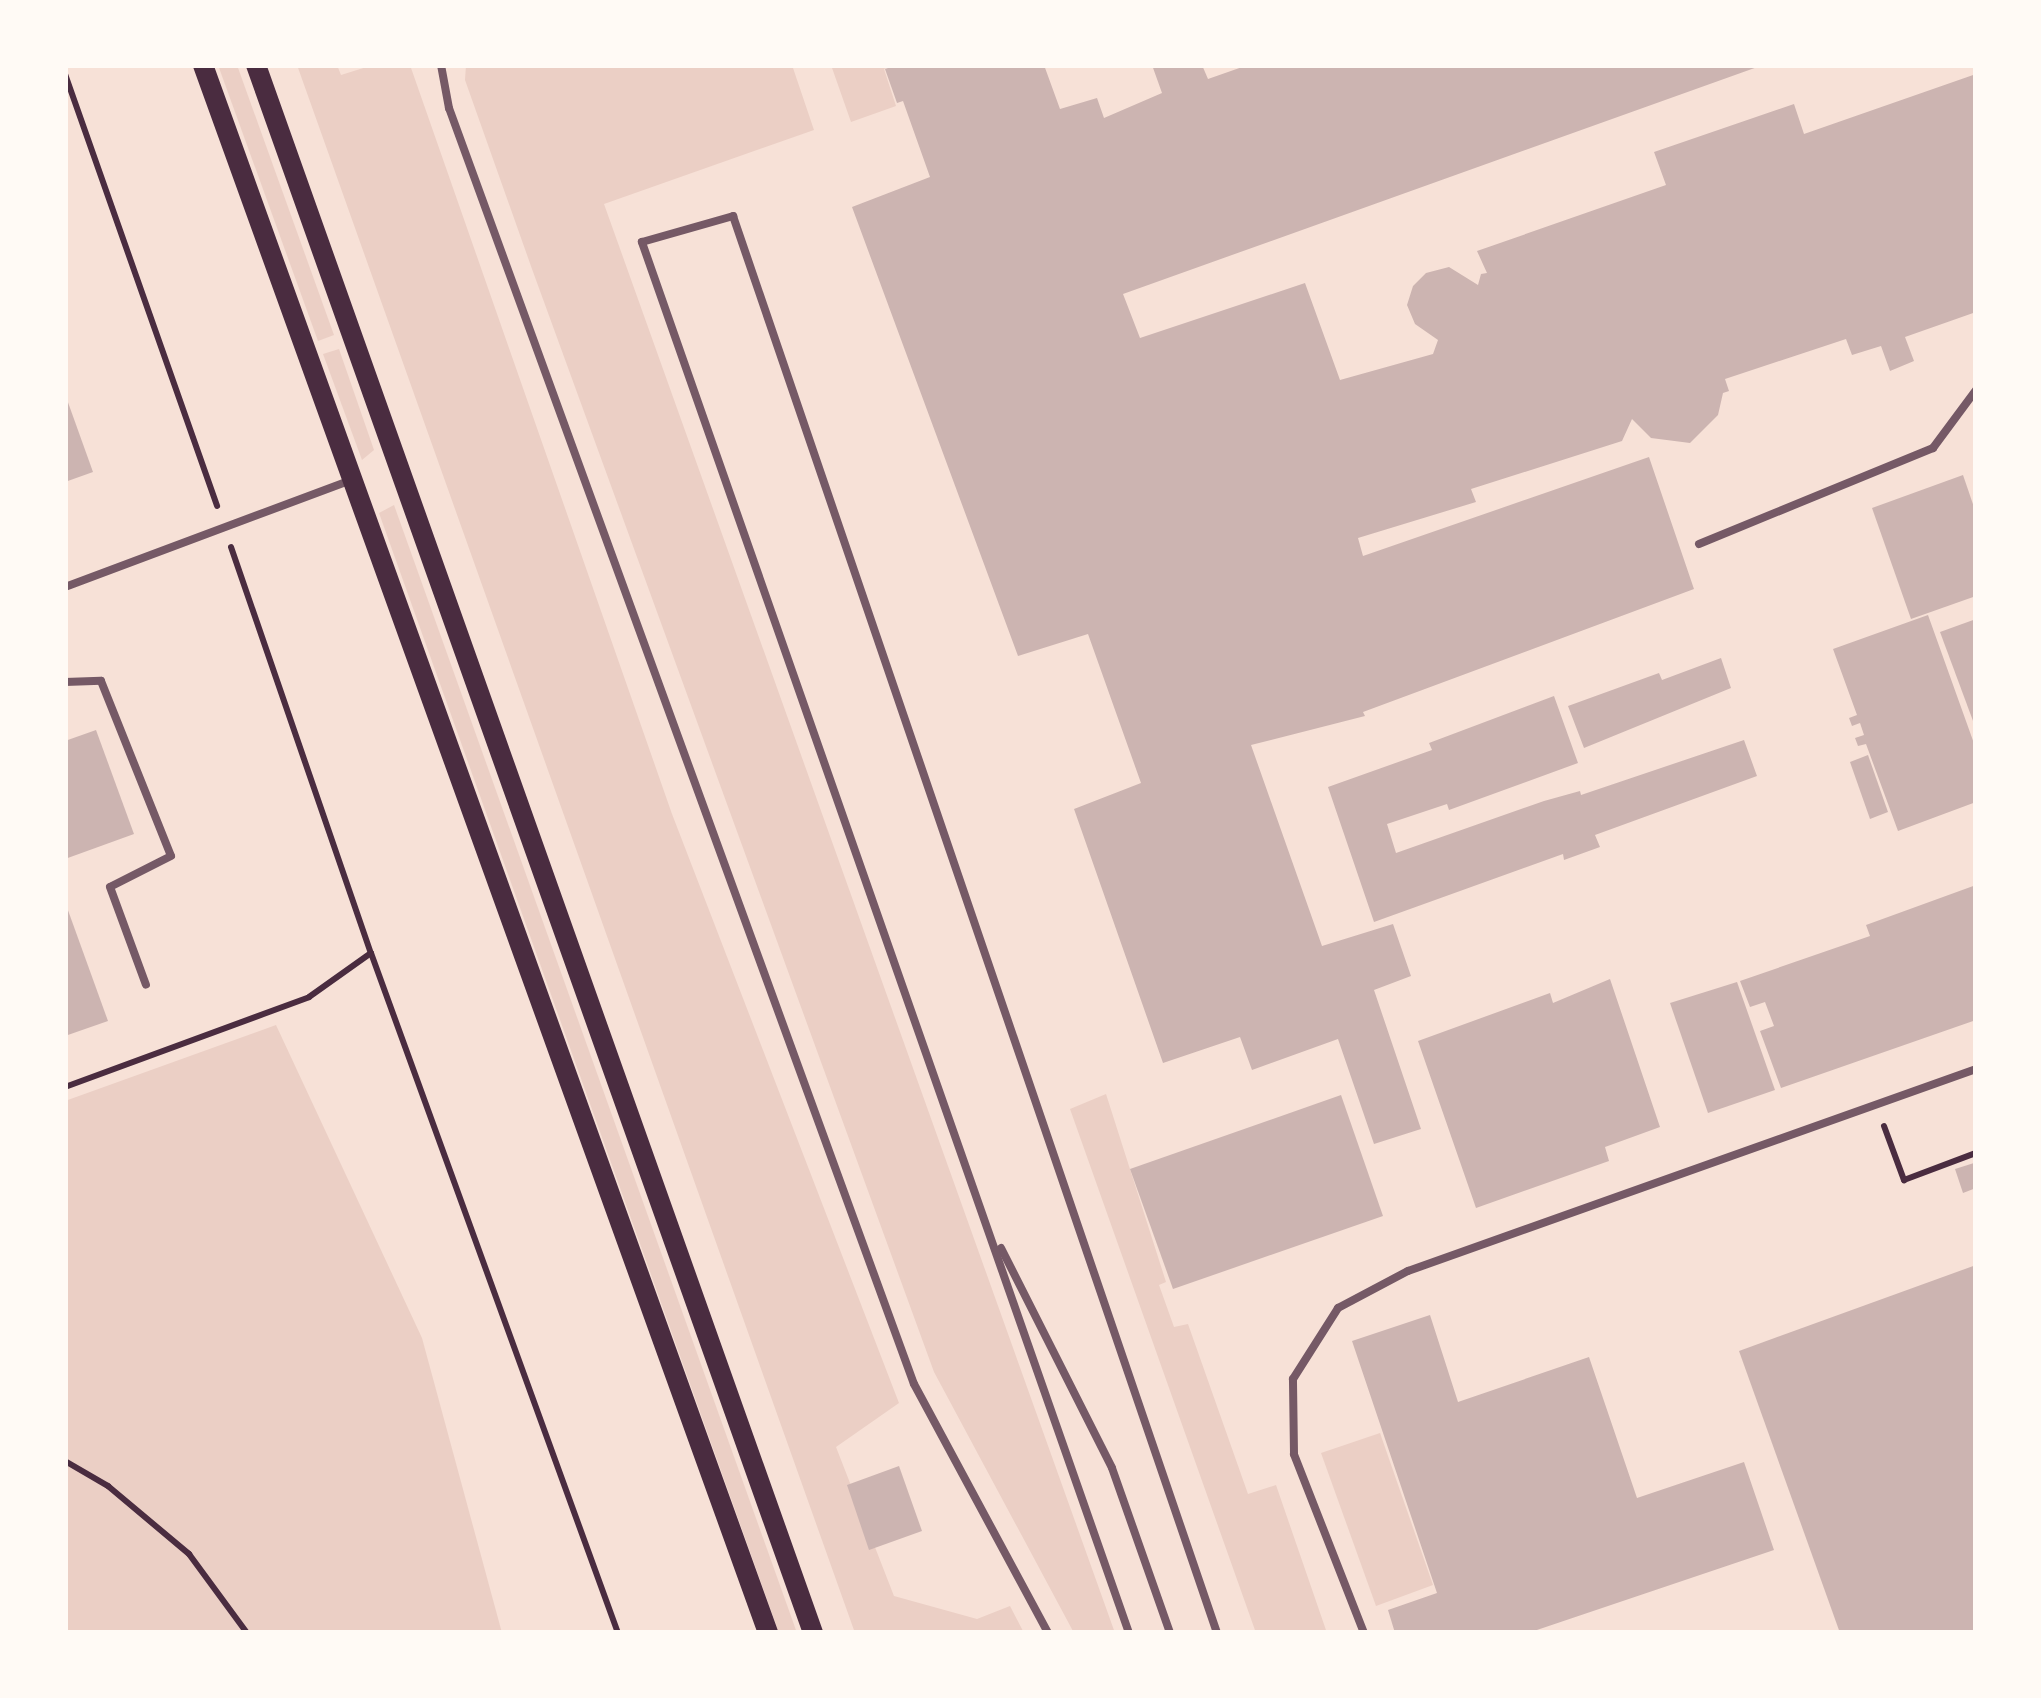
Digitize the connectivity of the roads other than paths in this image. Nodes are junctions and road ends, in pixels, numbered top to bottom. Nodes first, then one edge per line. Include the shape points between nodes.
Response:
1 (203, 65) edge
2 (256, 65) edge
3 (441, 65) edge
4 (1976, 390) edge
5 (353, 480) junction
6 (1699, 544) dead end
7 (65, 588) edge
8 (65, 682) edge
9 (146, 984) dead end
10 (1976, 1069) edge
11 (984, 1212) junction
12 (768, 1633) edge
13 (814, 1633) edge
14 (1048, 1633) edge
15 (1129, 1633) edge
16 (1170, 1633) edge
17 (1218, 1633) edge
18 (1364, 1633) edge

1 - 5 main road
2 - 13 main road
3 - 14 lane via 449,108 914,1384
4 - 6 lane via 1934,448
5 - 7 lane
5 - 12 main road
8 - 9 lane via 101,681 170,856 110,887
10 - 18 lane via 1408,1271 1338,1308 1293,1379 1294,1454
11 - 15 lane
11 - 16 lane via 1112,1468
11 - 17 lane via 642,242 733,216

